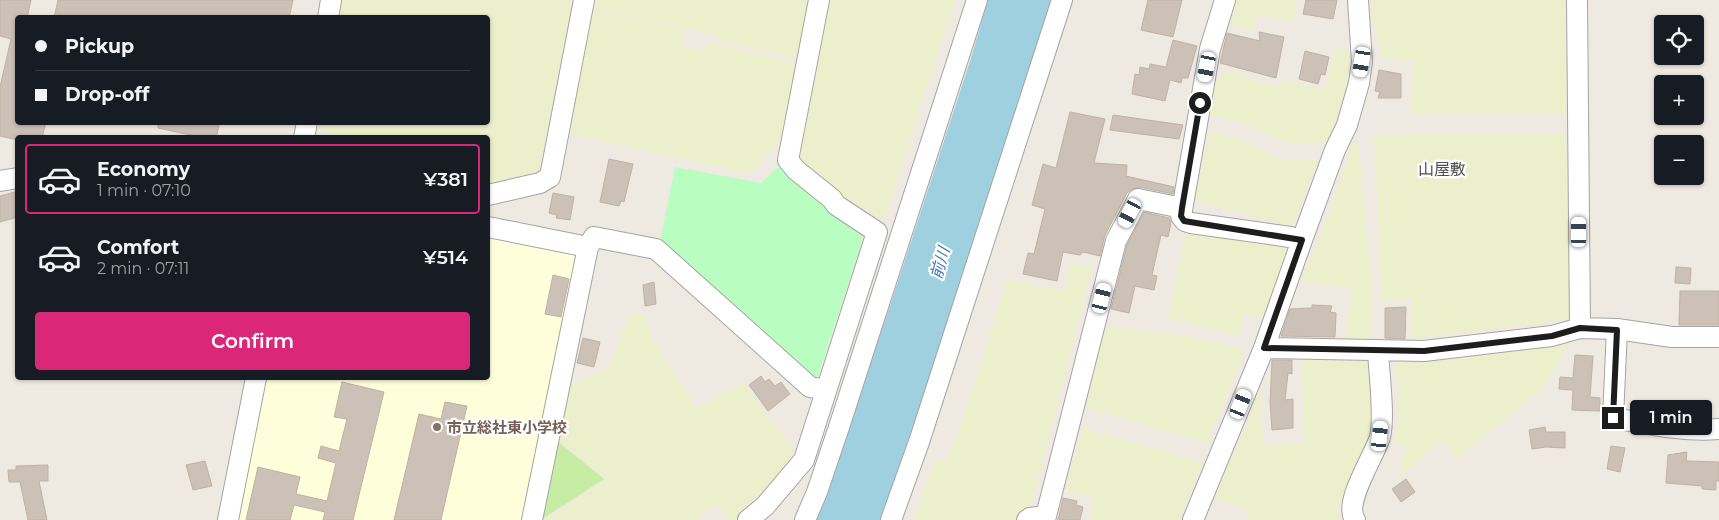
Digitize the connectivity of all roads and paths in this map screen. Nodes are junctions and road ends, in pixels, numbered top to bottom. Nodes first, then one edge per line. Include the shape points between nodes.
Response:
1 (331, 0) edge
2 (584, 0) edge
3 (819, 0) edge
4 (977, 0) edge
5 (1062, 0) edge
6 (1224, 0) edge
7 (1358, 0) edge
8 (1577, 0) edge
9 (328, 15) edge
10 (15, 178) edge
11 (0, 181) edge
12 (490, 195) edge
13 (1182, 208) junction
14 (490, 227) edge
15 (1302, 240) junction
16 (588, 247) junction
17 (1580, 328) junction
18 (1617, 330) junction
19 (1719, 337) edge
20 (1264, 348) junction
21 (1378, 351) junction
22 (256, 380) edge
23 (826, 390) junction
24 (1719, 429) edge
25 (228, 520) edge
26 (532, 520) edge
27 (748, 520) edge
28 (805, 520) edge
29 (891, 520) edge
30 (1027, 520) edge
31 (1193, 520) edge
32 (1354, 520) edge

1 - 9 street
2 - 12 street via 550,177 540,183
3 - 23 street via 788,160 836,205 876,232
4 - 28 street via 839,427
5 - 29 street
6 - 13 street via 1210,49
7 - 15 street via 1362,62 1359,83 1347,125
8 - 17 street
10 - 11 street
13 - 15 street via 1184,221 1191,223
13 - 30 street via 1138,199 1116,241 1046,516
14 - 16 street
15 - 20 street
16 - 23 street via 594,237 656,250 810,388
16 - 26 street
17 - 18 street
17 - 21 street via 1552,336 1424,351
18 - 19 street via 1672,337
18 - 24 street via 1613,418 1652,425
20 - 21 street
20 - 31 street
21 - 32 street via 1380,436 1352,502
22 - 25 street
23 - 27 street via 804,460 765,506

